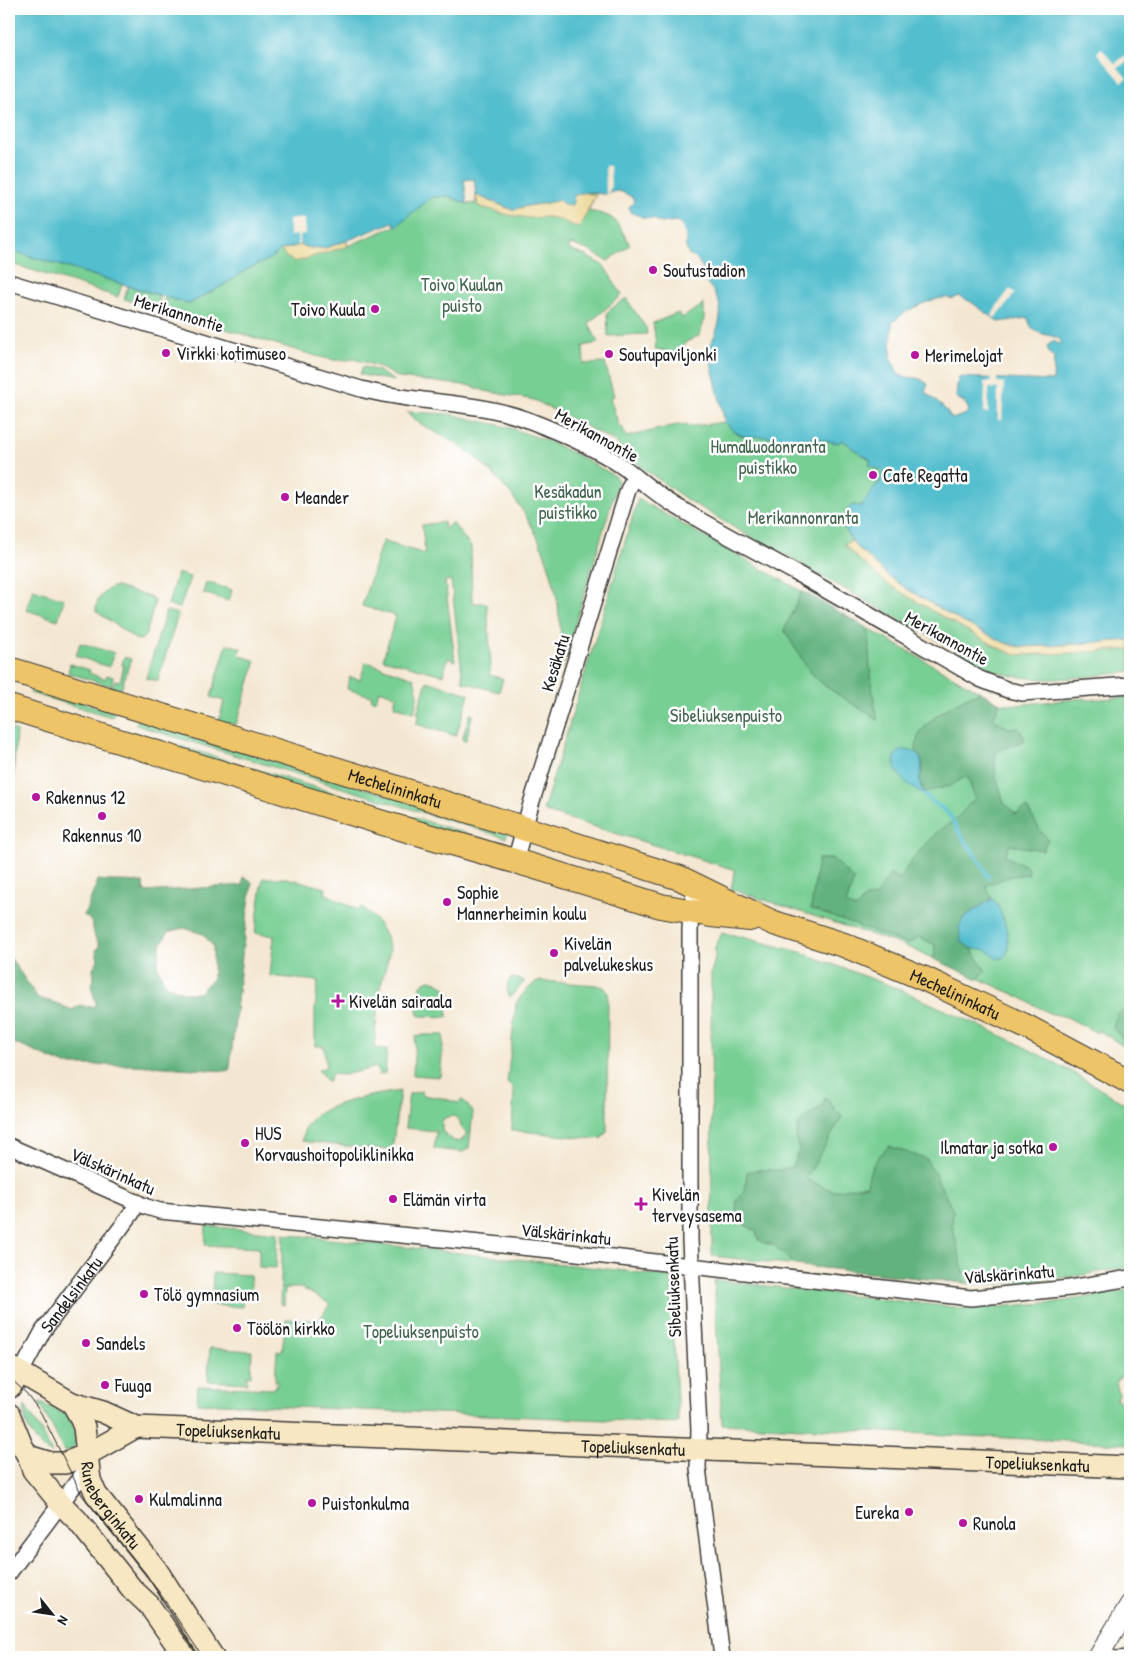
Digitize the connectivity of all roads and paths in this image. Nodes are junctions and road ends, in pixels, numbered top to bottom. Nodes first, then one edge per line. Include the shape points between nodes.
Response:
1 (9, 282) edge
2 (634, 477) junction
3 (9, 669) edge
4 (1130, 685) edge
5 (9, 707) edge
6 (524, 828) junction
7 (515, 861) junction
8 (696, 885) junction
9 (691, 912) junction
10 (774, 922) junction
11 (1130, 1082) edge
12 (9, 1146) edge
13 (137, 1202) junction
14 (691, 1267) junction
15 (1130, 1278) edge
16 (12, 1376) edge
17 (72, 1403) junction
18 (9, 1414) edge
19 (136, 1427) junction
20 (699, 1449) junction
21 (28, 1456) junction
22 (88, 1460) junction
23 (1130, 1467) edge
24 (60, 1504) junction
25 (9, 1573) edge
26 (1130, 1604) edge
27 (1108, 1656) edge
28 (1130, 1656) edge
29 (185, 1657) edge
30 (213, 1657) edge
31 (722, 1657) edge

1 - 2 street, Merikannontie via 381,394 500,411 586,446
2 - 4 street, Merikannontie via 680,509 980,679 1022,693
2 - 6 street, Kesäkatu
3 - 6 main road, Mechelininkatu
5 - 7 main road, Mechelininkatu
6 - 7 street, Kesäkatu
6 - 8 main road, Mechelininkatu
7 - 9 main road, Mechelininkatu via 661,906
8 - 9 street, Sibeliuksenkatu
8 - 10 main road, Mechelininkatu
9 - 10 main road, Mechelininkatu
9 - 14 street, Sibeliuksenkatu
10 - 11 main road, Mechelininkatu via 844,945 925,979 1027,1027
12 - 13 street, Välskärinkatu
13 - 14 street, Välskärinkatu via 160,1211
13 - 16 street, Sandelsinkatu
14 - 15 street, Välskärinkatu via 971,1298
14 - 20 street, Sibeliuksenkatu
16 - 17 main road
17 - 19 main road, Topeliuksenkatu
17 - 22 main road, Runeberginkatu via 84,1427
18 - 21 main road, Runeberginkatu
19 - 20 main road, Topeliuksenkatu
19 - 22 main road
20 - 23 main road, Topeliuksenkatu
20 - 31 street, Sibeliuksenkatu via 698,1474
21 - 22 main road via 59,1464
21 - 24 main road, Runeberginkatu via 33,1470
22 - 24 street
22 - 30 main road, Runeberginkatu via 90,1480 96,1494 156,1569
24 - 25 street
24 - 29 main road, Runeberginkatu via 149,1605
26 - 27 street
27 - 28 street

